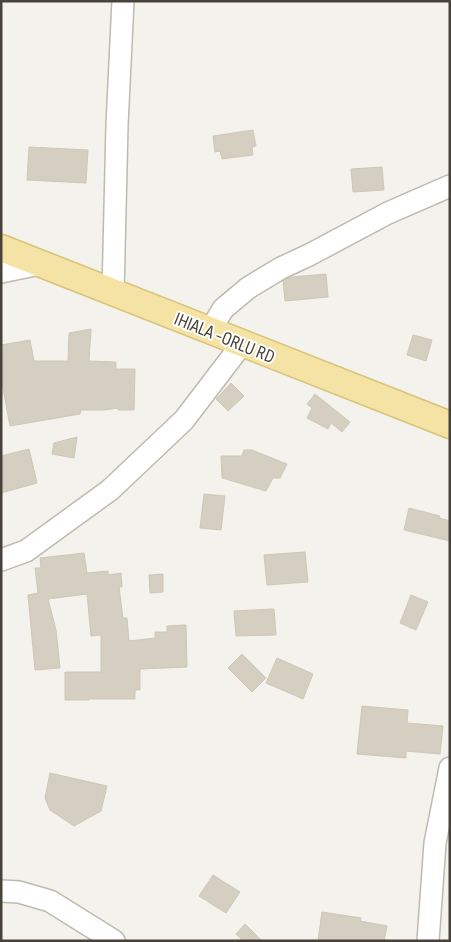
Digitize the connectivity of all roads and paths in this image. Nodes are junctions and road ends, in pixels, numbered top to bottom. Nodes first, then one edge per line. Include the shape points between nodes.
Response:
1 (123, 1) edge
2 (450, 186) edge
3 (1, 248) edge
4 (40, 264) junction
5 (1, 272) edge
6 (113, 293) junction
7 (210, 331) junction
8 (242, 344) junction
9 (450, 425) edge
10 (1, 560) edge
11 (450, 768) edge
12 (1, 891) edge
13 (114, 941) edge
14 (428, 941) edge

1 - 6 street via 116,125
2 - 7 street via 388,213 281,268 248,288 223,309
3 - 4 main road, IHIALA -ORLU RD
4 - 5 street
4 - 6 main road, IHIALA -ORLU RD
6 - 7 main road, IHIALA -ORLU RD
7 - 8 main road, IHIALA -ORLU RD
8 - 9 main road, IHIALA -ORLU RD
8 - 10 street via 184,420 110,490 26,551
11 - 14 street via 435,843
12 - 13 street via 19,892 50,901

